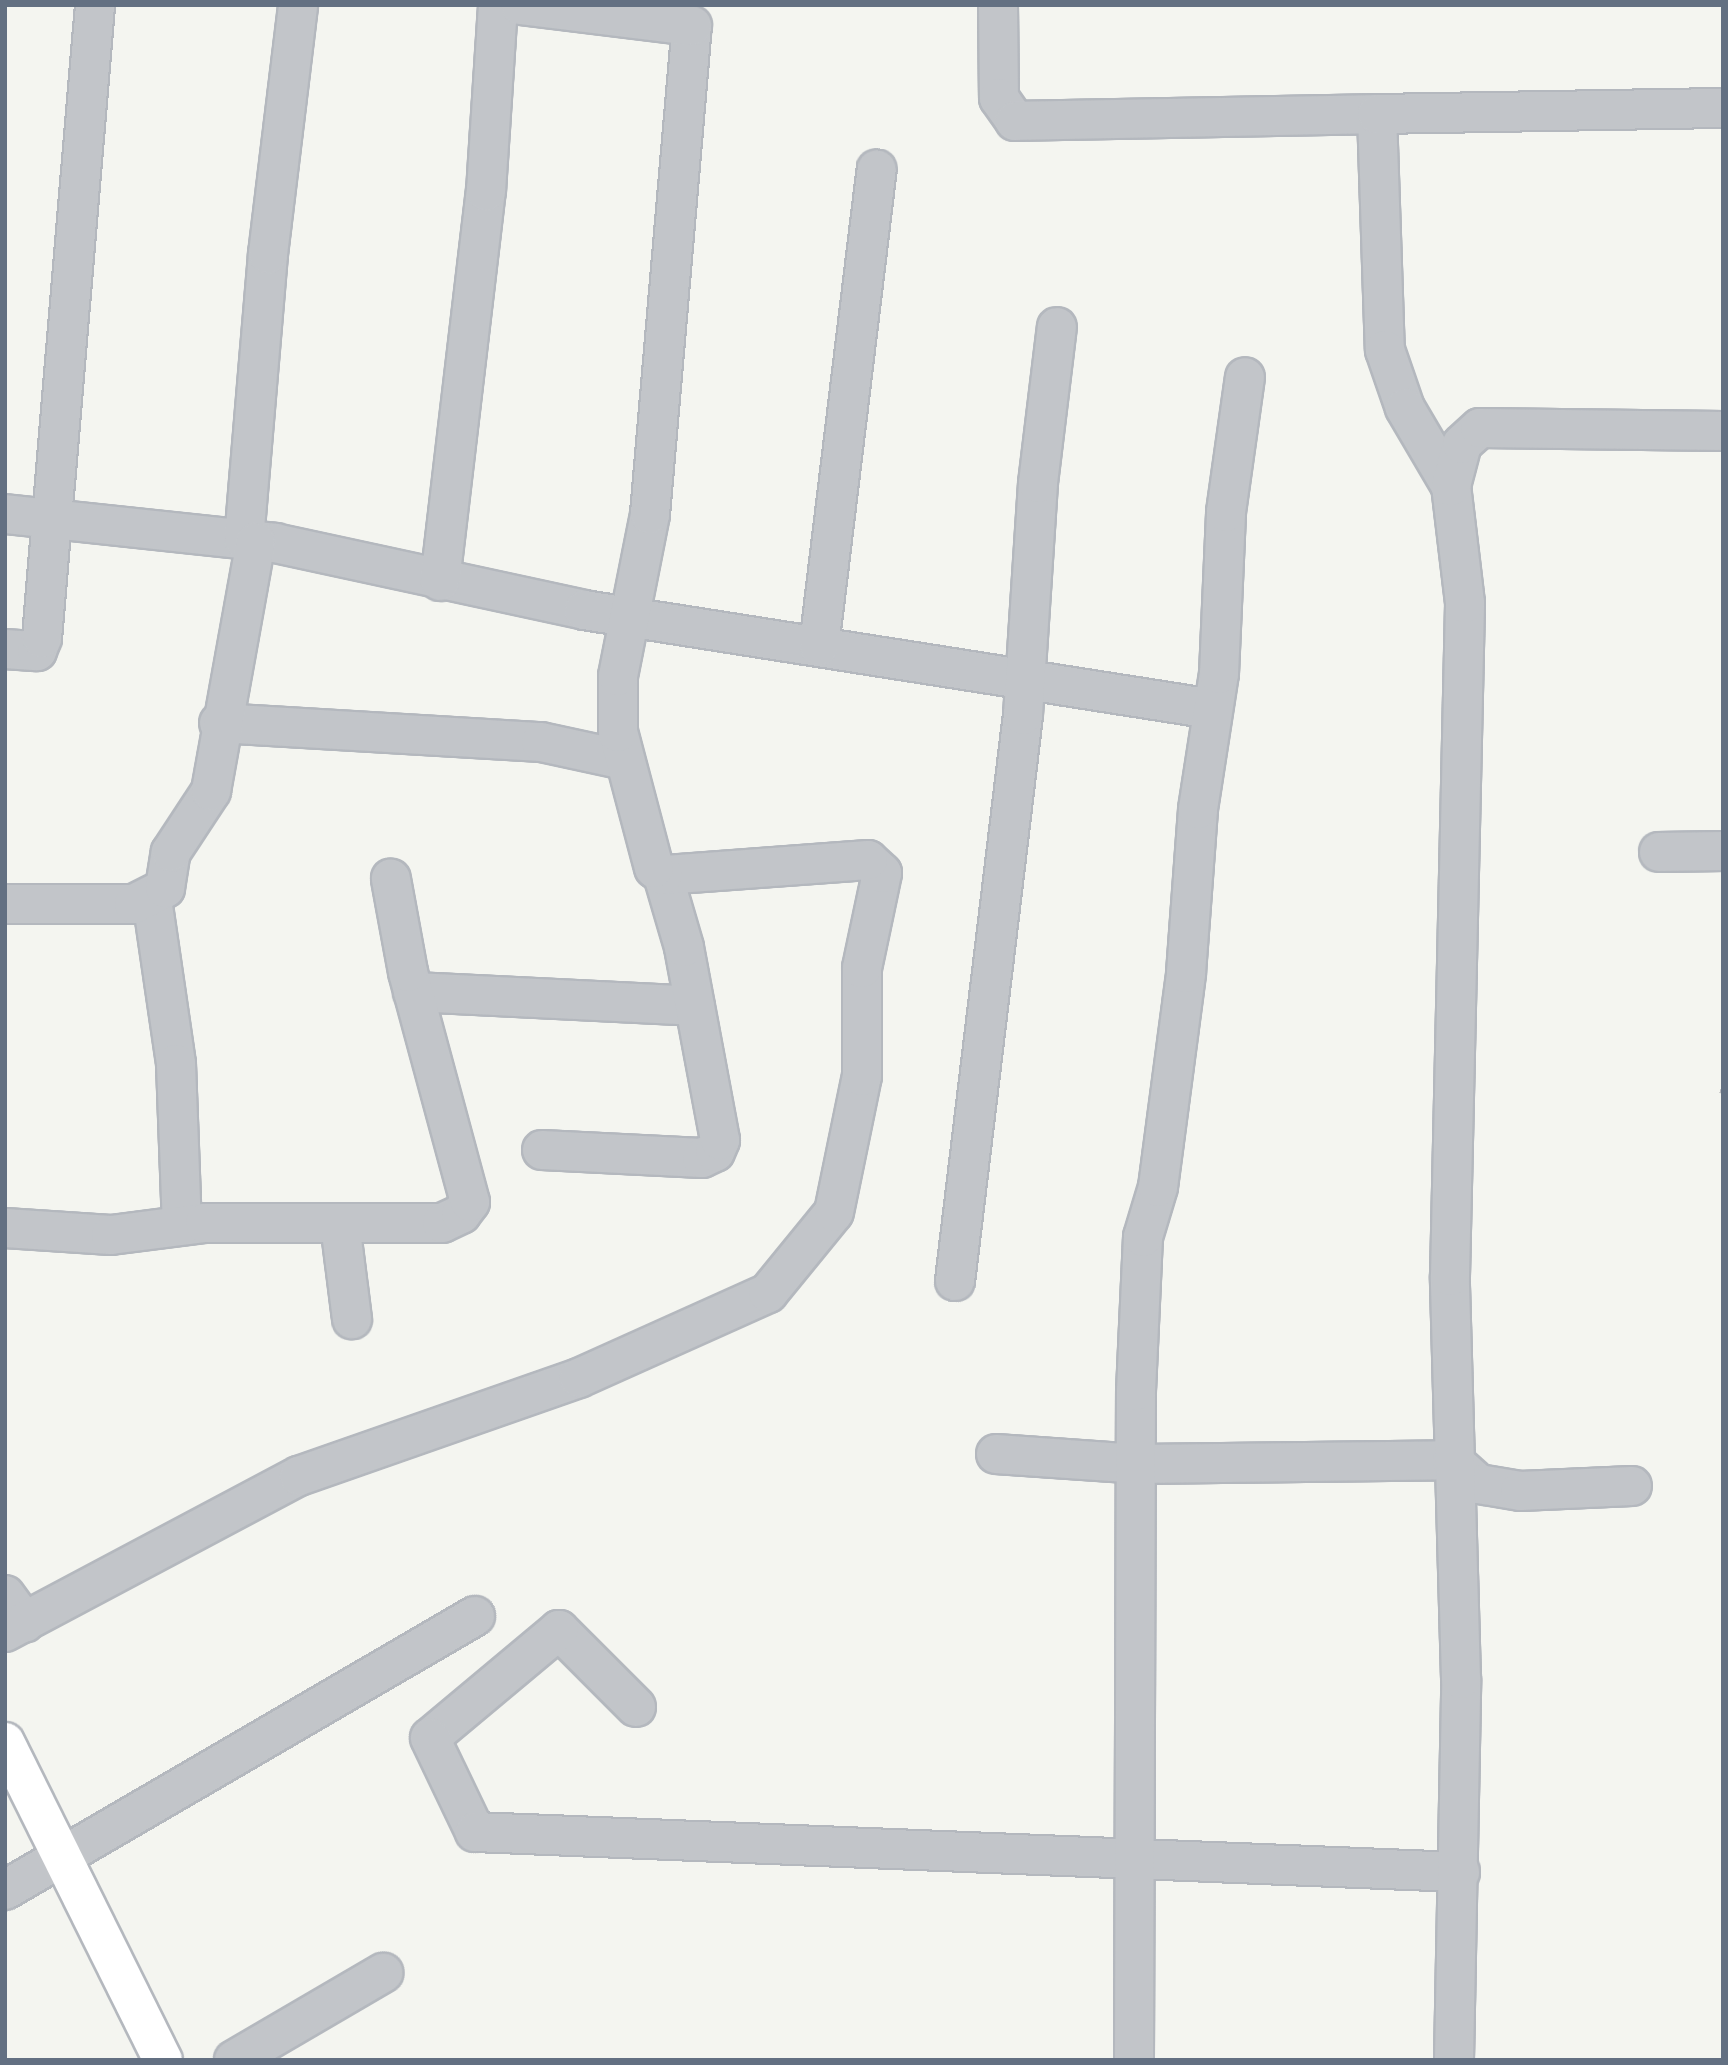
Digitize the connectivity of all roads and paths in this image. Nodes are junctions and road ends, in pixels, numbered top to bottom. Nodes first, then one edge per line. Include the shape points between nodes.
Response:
1 (95, 5) edge
2 (298, 5) edge
3 (498, 5) edge
4 (520, 5) edge
5 (998, 5) edge
6 (693, 15) edge
7 (1723, 108) edge
8 (1377, 114) junction
9 (877, 170) dead end
10 (1057, 327) dead end
11 (1245, 377) dead end
12 (1723, 430) edge
13 (1451, 486) junction
14 (5, 514) edge
15 (51, 522) junction
16 (250, 541) junction
17 (440, 581) junction
18 (629, 618) junction
19 (819, 646) junction
20 (5, 649) edge
21 (1025, 681) junction
22 (1212, 709) junction
23 (219, 723) junction
24 (624, 760) junction
25 (1723, 851) edge
26 (1659, 852) dead end
27 (663, 875) junction
28 (391, 879) dead end
29 (152, 899) junction
30 (5, 904) edge
31 (413, 992) junction
32 (695, 1006) junction
33 (542, 1150) dead end
34 (340, 1224) junction
35 (182, 1225) junction
36 (5, 1228) edge
37 (955, 1281) dead end
38 (352, 1318) dead end
39 (996, 1454) dead end
40 (1452, 1460) junction
41 (1138, 1464) junction
42 (1632, 1486) dead end
43 (475, 1616) dead end
44 (12, 1617) edge
45 (636, 1707) dead end
46 (5, 1742) edge
47 (1131, 1854) junction
48 (62, 1857) junction
49 (1460, 1872) junction
50 (5, 1890) edge
51 (383, 1973) dead end
52 (163, 2060) edge
53 (234, 2060) edge
54 (1134, 2060) edge
55 (1454, 2060) edge

1 - 15 street via 73,328
2 - 16 street via 268,254
3 - 17 street via 486,191
4 - 6 street
5 - 8 street via 999,98 1015,121
6 - 18 street via 650,514
7 - 8 street
8 - 13 street via 1385,350 1405,408
9 - 19 street
10 - 21 street via 1048,370
11 - 22 street via 1226,512 1229,546
12 - 13 street via 1480,428 1462,444
13 - 40 street via 1465,603
14 - 15 street
15 - 16 street
15 - 20 street via 40,646 29,653
16 - 17 street
16 - 23 street
17 - 18 street
18 - 19 street
18 - 24 street via 615,701
19 - 21 street
21 - 22 street
21 - 37 street
22 - 41 street via 1163,1149 1143,1237
23 - 24 street via 541,742
23 - 29 street via 211,791 171,852 165,888
24 - 27 street via 654,868
25 - 26 street
27 - 32 street
27 - 44 street via 868,860 882,873 862,968 862,1076 853,1136 834,1212 804,1256 768,1293 688,1332 579,1378 299,1476
28 - 31 street
29 - 30 street
29 - 35 street via 176,1064
31 - 32 street
31 - 34 street via 470,1202 442,1223
32 - 33 street via 720,1140 715,1152 702,1158
34 - 35 street
34 - 38 street
35 - 36 street via 111,1235
39 - 41 street
40 - 41 street
40 - 42 street via 1479,1484 1520,1491
40 - 49 street
41 - 47 street
43 - 48 street
45 - 47 street via 559,1630 430,1738 475,1832
46 - 48 street
47 - 49 street
47 - 54 street
48 - 50 street
48 - 52 street
49 - 55 street
51 - 53 street

